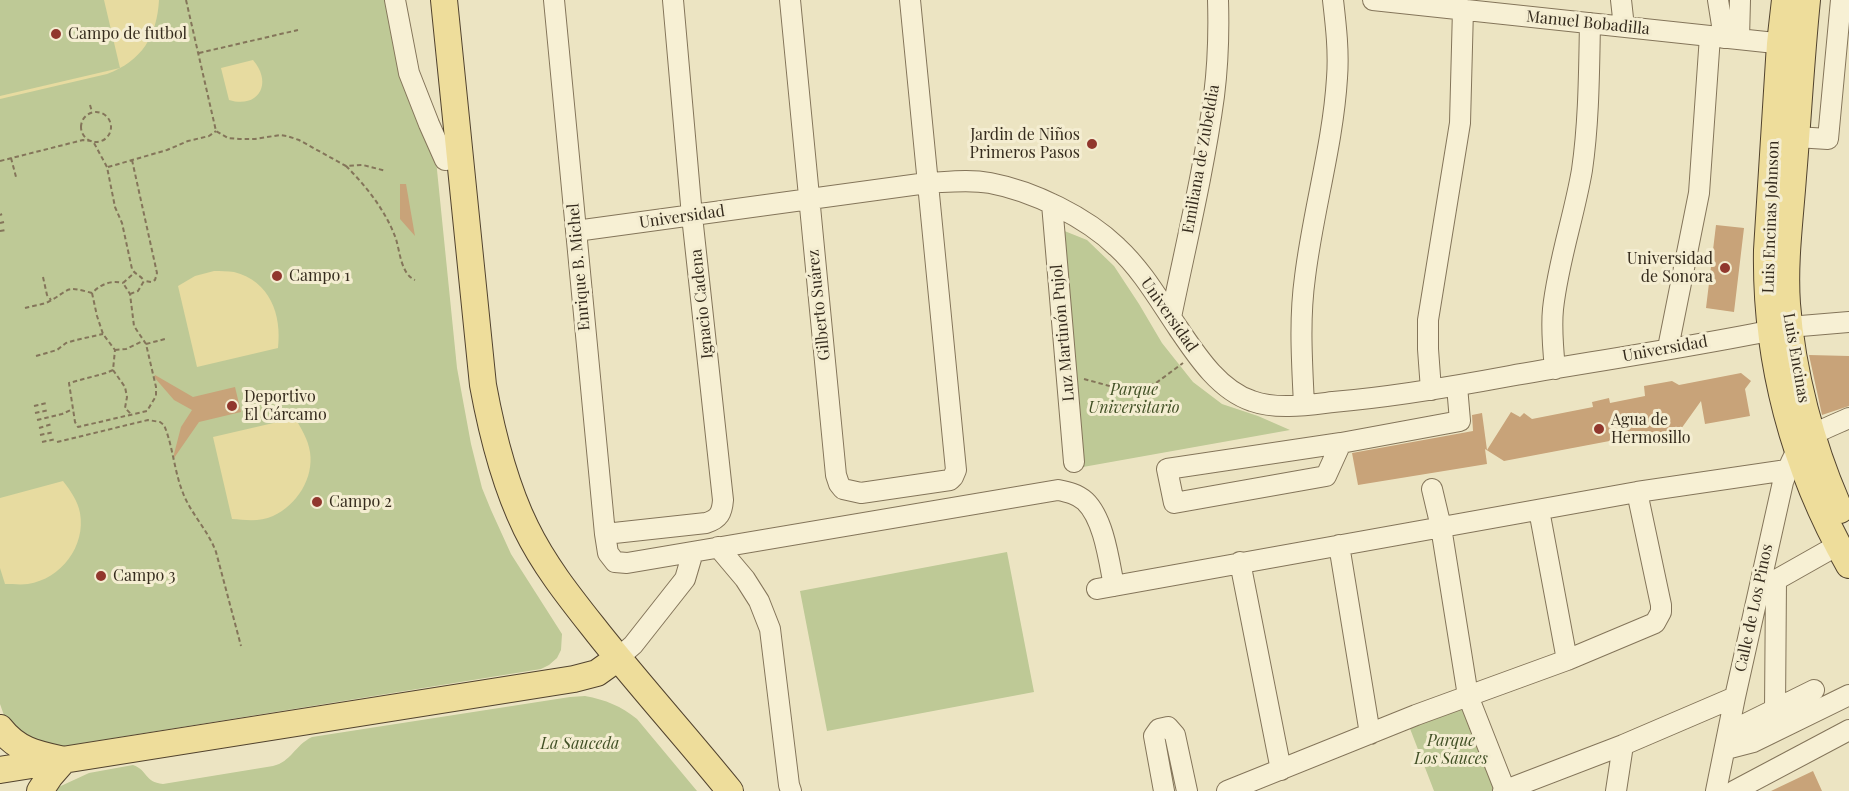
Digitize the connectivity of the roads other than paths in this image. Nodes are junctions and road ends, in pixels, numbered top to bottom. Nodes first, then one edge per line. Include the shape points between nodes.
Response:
1 (395, 0) edge
2 (429, 0) edge
3 (444, 0) edge
4 (554, 0) edge
5 (673, 0) edge
6 (790, 0) edge
7 (910, 0) edge
8 (1218, 0) edge
9 (1333, 0) edge
10 (1373, 0) edge
11 (1621, 0) edge
12 (1718, 0) edge
13 (1740, 0) edge
14 (1785, 0) edge
15 (1807, 0) edge
16 (1841, 0) edge
17 (1427, 3) edge
18 (1526, 8) edge
19 (1463, 9) junction
20 (1590, 24) junction
21 (1624, 27) junction
22 (1724, 38) junction
23 (1791, 44) junction
24 (1796, 137) junction
25 (445, 160) junction
26 (927, 183) junction
27 (809, 200) junction
28 (1052, 204) junction
29 (692, 216) junction
30 (576, 231) junction
31 (1170, 317) junction
32 (1849, 322) edge
33 (1780, 329) junction
34 (1668, 348) junction
35 (1555, 369) junction
36 (1457, 386) junction
37 (1431, 390) junction
38 (1304, 405) junction
39 (1849, 418) edge
40 (1341, 443) junction
41 (1799, 451) junction
42 (1074, 462) dead end
43 (1432, 489) dead end
44 (1638, 492) junction
45 (1539, 510) junction
46 (1441, 527) junction
47 (605, 534) junction
48 (1339, 545) junction
49 (1845, 546) edge
50 (718, 547) junction
51 (693, 552) junction
52 (1240, 562) junction
53 (1567, 660) junction
54 (614, 662) junction
55 (1815, 690) dead end
56 (1849, 695) edge
57 (1468, 696) junction
58 (1735, 697) junction
59 (1775, 710) junction
60 (0, 728) edge
61 (1849, 730) edge
62 (1370, 734) junction
63 (1727, 741) junction
64 (1623, 745) junction
65 (64, 760) junction
66 (5, 769) edge
67 (1281, 770) junction
68 (40, 791) edge
69 (710, 791) edge
70 (730, 791) edge
71 (791, 791) edge
72 (1164, 791) edge
73 (1187, 791) edge
74 (1227, 791) edge
75 (1504, 791) edge
76 (1616, 791) edge
77 (1716, 791) edge
78 (1734, 791) edge

1 - 25 street via 409,73
2 - 25 main road
3 - 54 main road via 483,385 495,442 531,537
4 - 30 street, Enrique B. Michel
5 - 29 street, Ignacio Cadena
6 - 27 street, Gilberto Suárez
7 - 26 street
8 - 31 street, Emiliana de Zubeldia via 1214,95
9 - 38 street via 1337,77 1302,301
10 - 17 street, Manuel Bobadilla
11 - 21 street
12 - 22 street
13 - 22 street
14 - 23 main road, Luis Encinas Johnson
15 - 23 main road, Luis Encinas
16 - 24 street via 1828,139
17 - 19 street, Manuel Bobadilla
18 - 19 street, Manuel Bobadilla
18 - 20 street, Manuel Bobadilla
19 - 37 street via 1460,123 1428,320
20 - 21 street, Manuel Bobadilla
20 - 35 street via 1582,170 1553,310
21 - 22 street, Manuel Bobadilla
22 - 23 street, Manuel Bobadilla
22 - 34 street
23 - 24 main road, Luis Encinas
23 - 33 main road, Luis Encinas Johnson via 1767,250 1767,277
24 - 33 main road, Luis Encinas
25 - 54 main road via 474,396 494,482 512,526 550,590
26 - 27 street, Universidad
26 - 27 street, Gilberto Suárez via 956,470 950,480 861,493 843,489 836,475
26 - 28 street, Universidad via 990,183
27 - 29 street, Universidad
28 - 31 street, Universidad via 1091,225 1118,248
28 - 42 street, Luz Martinón Pujol
29 - 30 street, Universidad
29 - 47 street, Ignacio Cadena via 723,510 706,523
30 - 47 street, Enrique B. Michel
31 - 38 street, Universidad via 1194,352 1237,394 1253,402
32 - 33 street, Universidad
33 - 34 street, Universidad
33 - 41 main road, Luis Encinas Johnson via 1776,370
34 - 35 street, Universidad
35 - 36 street, Universidad
36 - 37 street, Universidad
36 - 40 street via 1460,421
37 - 38 street, Universidad
39 - 41 street
40 - 40 street via 1167,469 1174,503 1326,476
41 - 44 street
41 - 49 main road, Luis Encinas Johnson via 1816,498
41 - 58 street, Calle de Los Pinos via 1777,503
43 - 46 street
44 - 45 street
44 - 53 street via 1661,604 1659,618 1649,627
45 - 46 street
45 - 53 street
46 - 48 street
46 - 57 street
47 - 51 street, Enrique B. Michel via 608,553 615,562
48 - 52 street
48 - 62 street
49 - 59 street via 1776,580
50 - 51 street
50 - 52 street via 1058,490 1085,501 1095,516 1104,539 1106,588
50 - 71 street via 746,579 770,629
51 - 54 street via 685,579 633,645
52 - 67 street
53 - 57 street
54 - 65 main road via 597,673 574,680
54 - 69 main road
54 - 70 main road
55 - 59 street
56 - 63 street via 1754,742
57 - 62 street
57 - 75 street
58 - 63 street, Calle de Los Pinos
58 - 64 street
59 - 63 street
60 - 65 main road via 9,740 32,753
61 - 78 street
62 - 67 street
63 - 77 street, Calle de Los Pinos
64 - 75 street
64 - 76 street
65 - 66 main road
65 - 68 main road
67 - 74 street
72 - 73 street via 1154,736 1159,729 1168,727 1174,735

